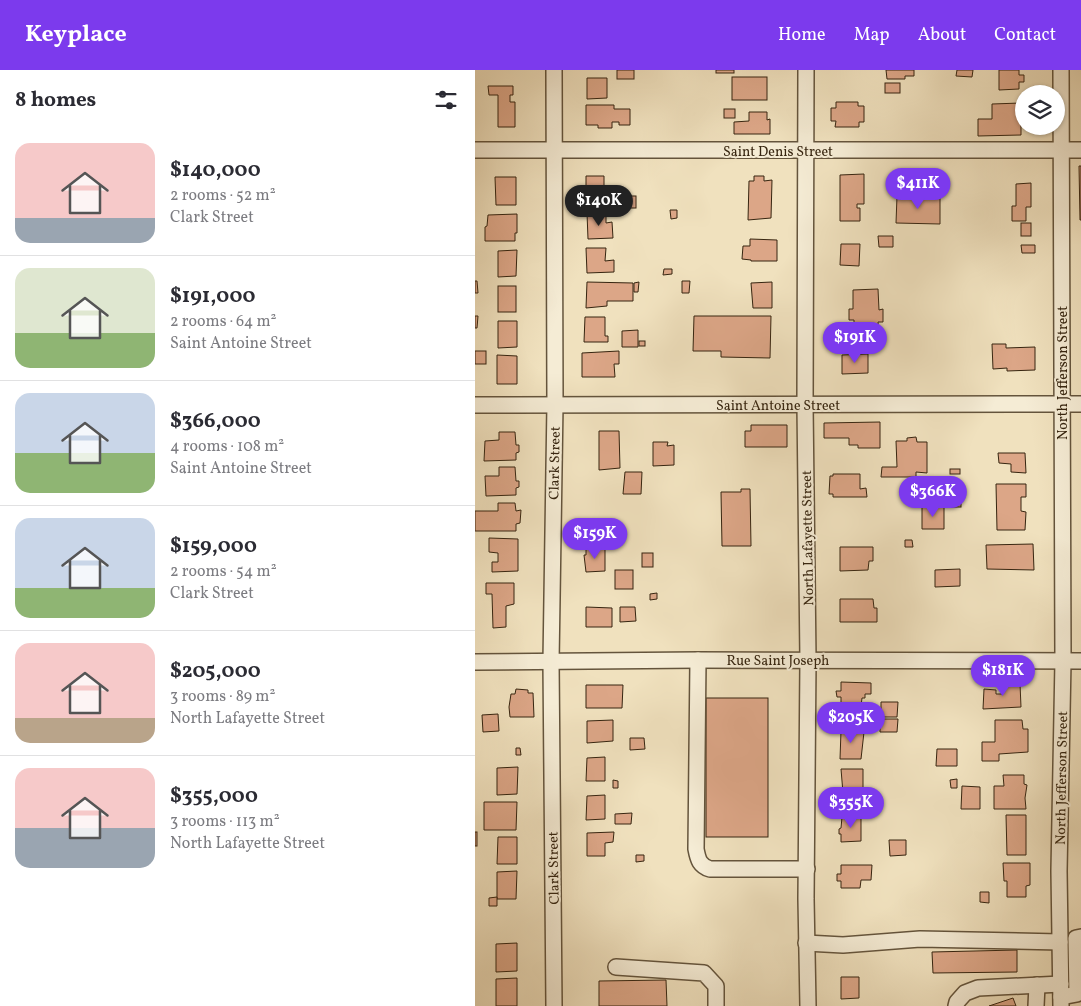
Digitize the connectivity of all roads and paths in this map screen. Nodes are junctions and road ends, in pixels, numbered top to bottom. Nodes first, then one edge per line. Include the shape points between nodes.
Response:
1 (554, 70) edge
2 (806, 70) edge
3 (1061, 70) edge
4 (555, 149) junction
5 (475, 150) edge
6 (1081, 150) edge
7 (806, 151) junction
8 (1062, 151) junction
9 (555, 404) junction
10 (1062, 404) junction
11 (1081, 404) edge
12 (475, 405) edge
13 (805, 405) junction
14 (698, 660) junction
15 (808, 660) junction
16 (1063, 661) junction
17 (1081, 661) edge
18 (475, 662) edge
19 (551, 662) junction
20 (807, 869) junction
21 (1081, 937) edge
22 (1060, 942) junction
23 (806, 943) junction
24 (616, 967) dead end
25 (1037, 985) junction
26 (1061, 996) edge
27 (554, 1006) edge
28 (716, 1006) edge
29 (808, 1006) edge
30 (957, 1006) edge
31 (1037, 1006) edge

1 - 4 street, Clark Street
2 - 7 street, North Lafayette Street
3 - 8 street, North Jefferson Street
4 - 5 street, Saint Denis Street
4 - 7 street, Saint Denis Street
4 - 9 street, Clark Street
6 - 8 street, Saint Denis Street
7 - 8 street, Saint Denis Street
7 - 13 street, North Lafayette Street
8 - 10 street, North Jefferson Street
9 - 12 street, Saint Antoine Street
9 - 13 street, Saint Antoine Street
9 - 19 street, Clark Street
10 - 11 street, Saint Antoine Street
10 - 13 street, Saint Antoine Street
10 - 16 street, North Jefferson Street
13 - 15 street, North Lafayette Street
14 - 15 street, Rue Saint Joseph
14 - 19 street, Rue Saint Joseph
14 - 20 street via 698,860 703,867 710,869
15 - 16 street, Rue Saint Joseph
15 - 20 street, North Lafayette Street
16 - 17 street, Rue Saint Joseph
16 - 22 street, North Jefferson Street
18 - 19 street, Rue Saint Joseph
19 - 27 street, Clark Street
20 - 23 street, North Lafayette Street
21 - 26 street via 1076,938 1077,994
22 - 23 street via 920,939
22 - 26 street, North Jefferson Street
23 - 29 street, North Lafayette Street
24 - 28 street via 705,973 716,986
25 - 26 street
25 - 30 street via 978,988 965,993
25 - 31 street

